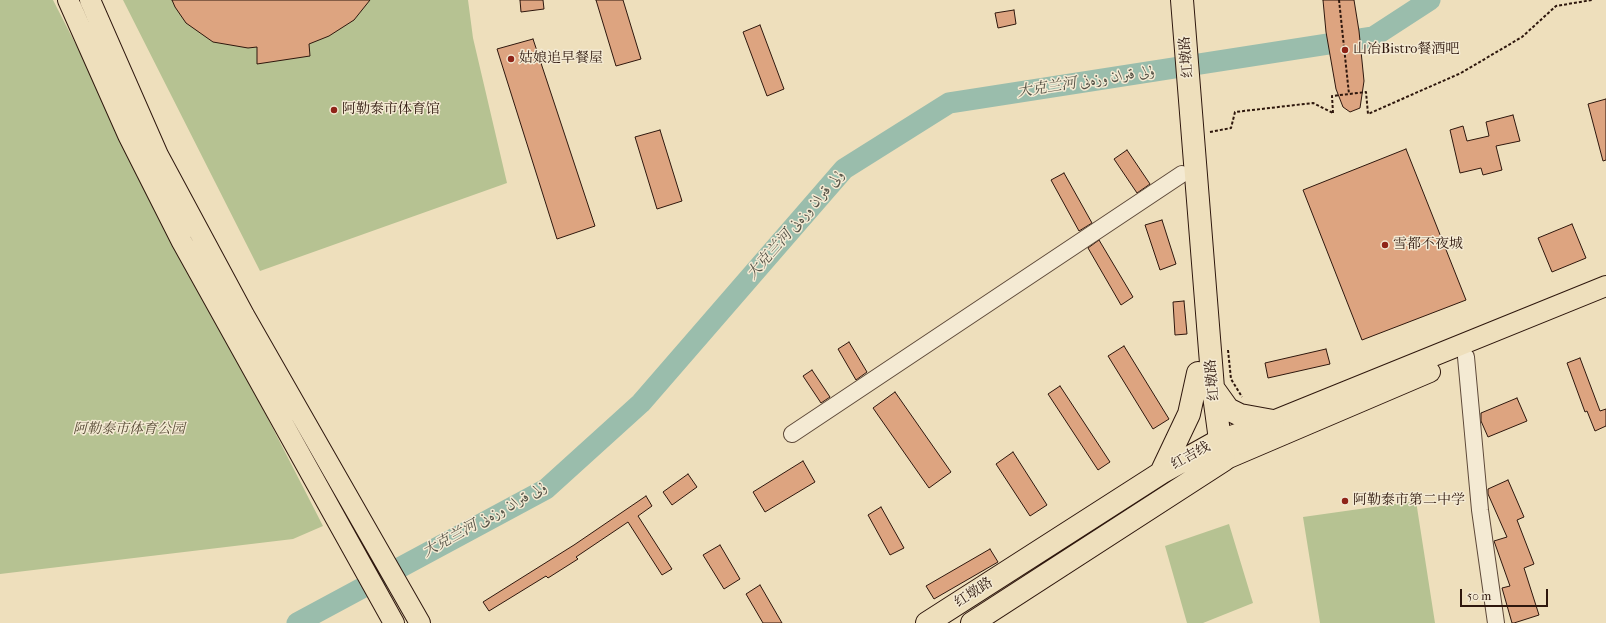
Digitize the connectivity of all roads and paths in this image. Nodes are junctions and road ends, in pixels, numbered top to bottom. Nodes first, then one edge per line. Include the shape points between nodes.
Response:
1 (68, 0) edge
2 (90, 0) edge
3 (1167, 0) edge
4 (1182, 0) edge
5 (1339, 0) edge
6 (1592, 0) edge
7 (1349, 94) junction
8 (1184, 108) junction
9 (1206, 132) dead end
10 (1182, 174) junction
11 (1606, 286) edge
12 (1606, 299) edge
13 (1228, 348) dead end
14 (1466, 357) junction
15 (1198, 373) junction
16 (1213, 388) junction
17 (1243, 398) dead end
18 (1273, 421) junction
19 (792, 434) dead end
20 (1215, 454) junction
21 (1161, 473) junction
22 (394, 623) edge
23 (420, 623) edge
24 (927, 623) edge
25 (972, 623) edge
26 (1496, 623) edge

1 - 22 main road via 128,135 182,242
2 - 23 main road via 158,155 244,315
3 - 8 highway, 红墩路
4 - 8 highway, 红墩路
5 - 7 path
6 - 7 path via 1556,6 1522,37 1461,73 1368,114 1366,92
7 - 9 path via 1332,96 1333,113 1313,103 1235,112 1230,128
8 - 10 highway, 红墩路
8 - 16 highway, 红墩路
10 - 15 highway, 红墩路
10 - 19 street
11 - 18 main road
12 - 14 main road
13 - 17 path via 1231,378
14 - 20 main road
14 - 26 street via 1480,510
15 - 20 highway
15 - 21 highway via 1189,414
16 - 18 highway via 1228,409 1240,415
16 - 20 highway, 红墩路
18 - 20 main road
20 - 21 highway, 红吉线
20 - 25 highway, 红墩路
21 - 24 highway, 红墩路

